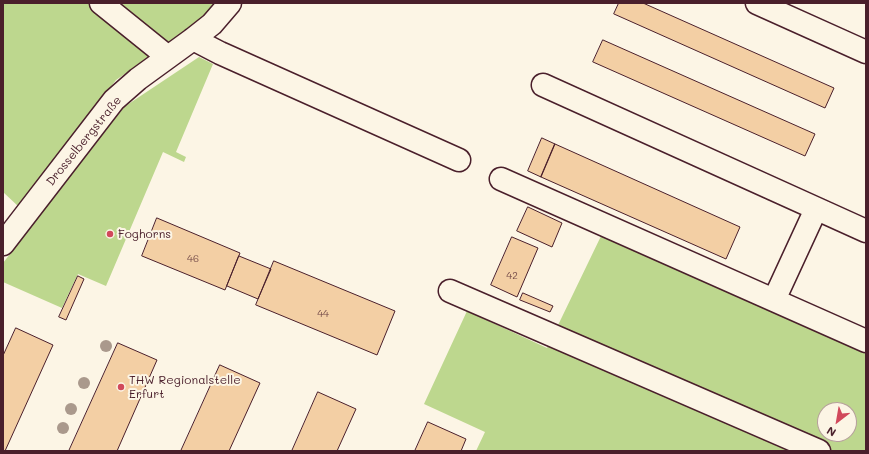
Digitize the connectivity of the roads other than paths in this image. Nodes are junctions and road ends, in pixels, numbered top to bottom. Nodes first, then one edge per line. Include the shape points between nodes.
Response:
1 (101, 3) edge
2 (230, 3) edge
3 (757, 3) edge
4 (193, 39) junction
5 (866, 52) edge
6 (168, 57) junction
7 (543, 85) dead end
8 (459, 160) dead end
9 (501, 179) dead end
10 (816, 209) junction
11 (866, 231) edge
12 (3, 244) edge
13 (450, 291) dead end
14 (774, 300) junction
15 (866, 341) edge
16 (819, 451) edge

1 - 6 street
2 - 4 street, Drosselbergstraße via 212,24
3 - 5 street
4 - 6 street, Drosselbergstraße
4 - 8 street
6 - 12 street, Drosselbergstraße via 138,78 114,100
7 - 10 street
9 - 14 street
10 - 11 street
10 - 14 street
13 - 16 street
14 - 15 street

